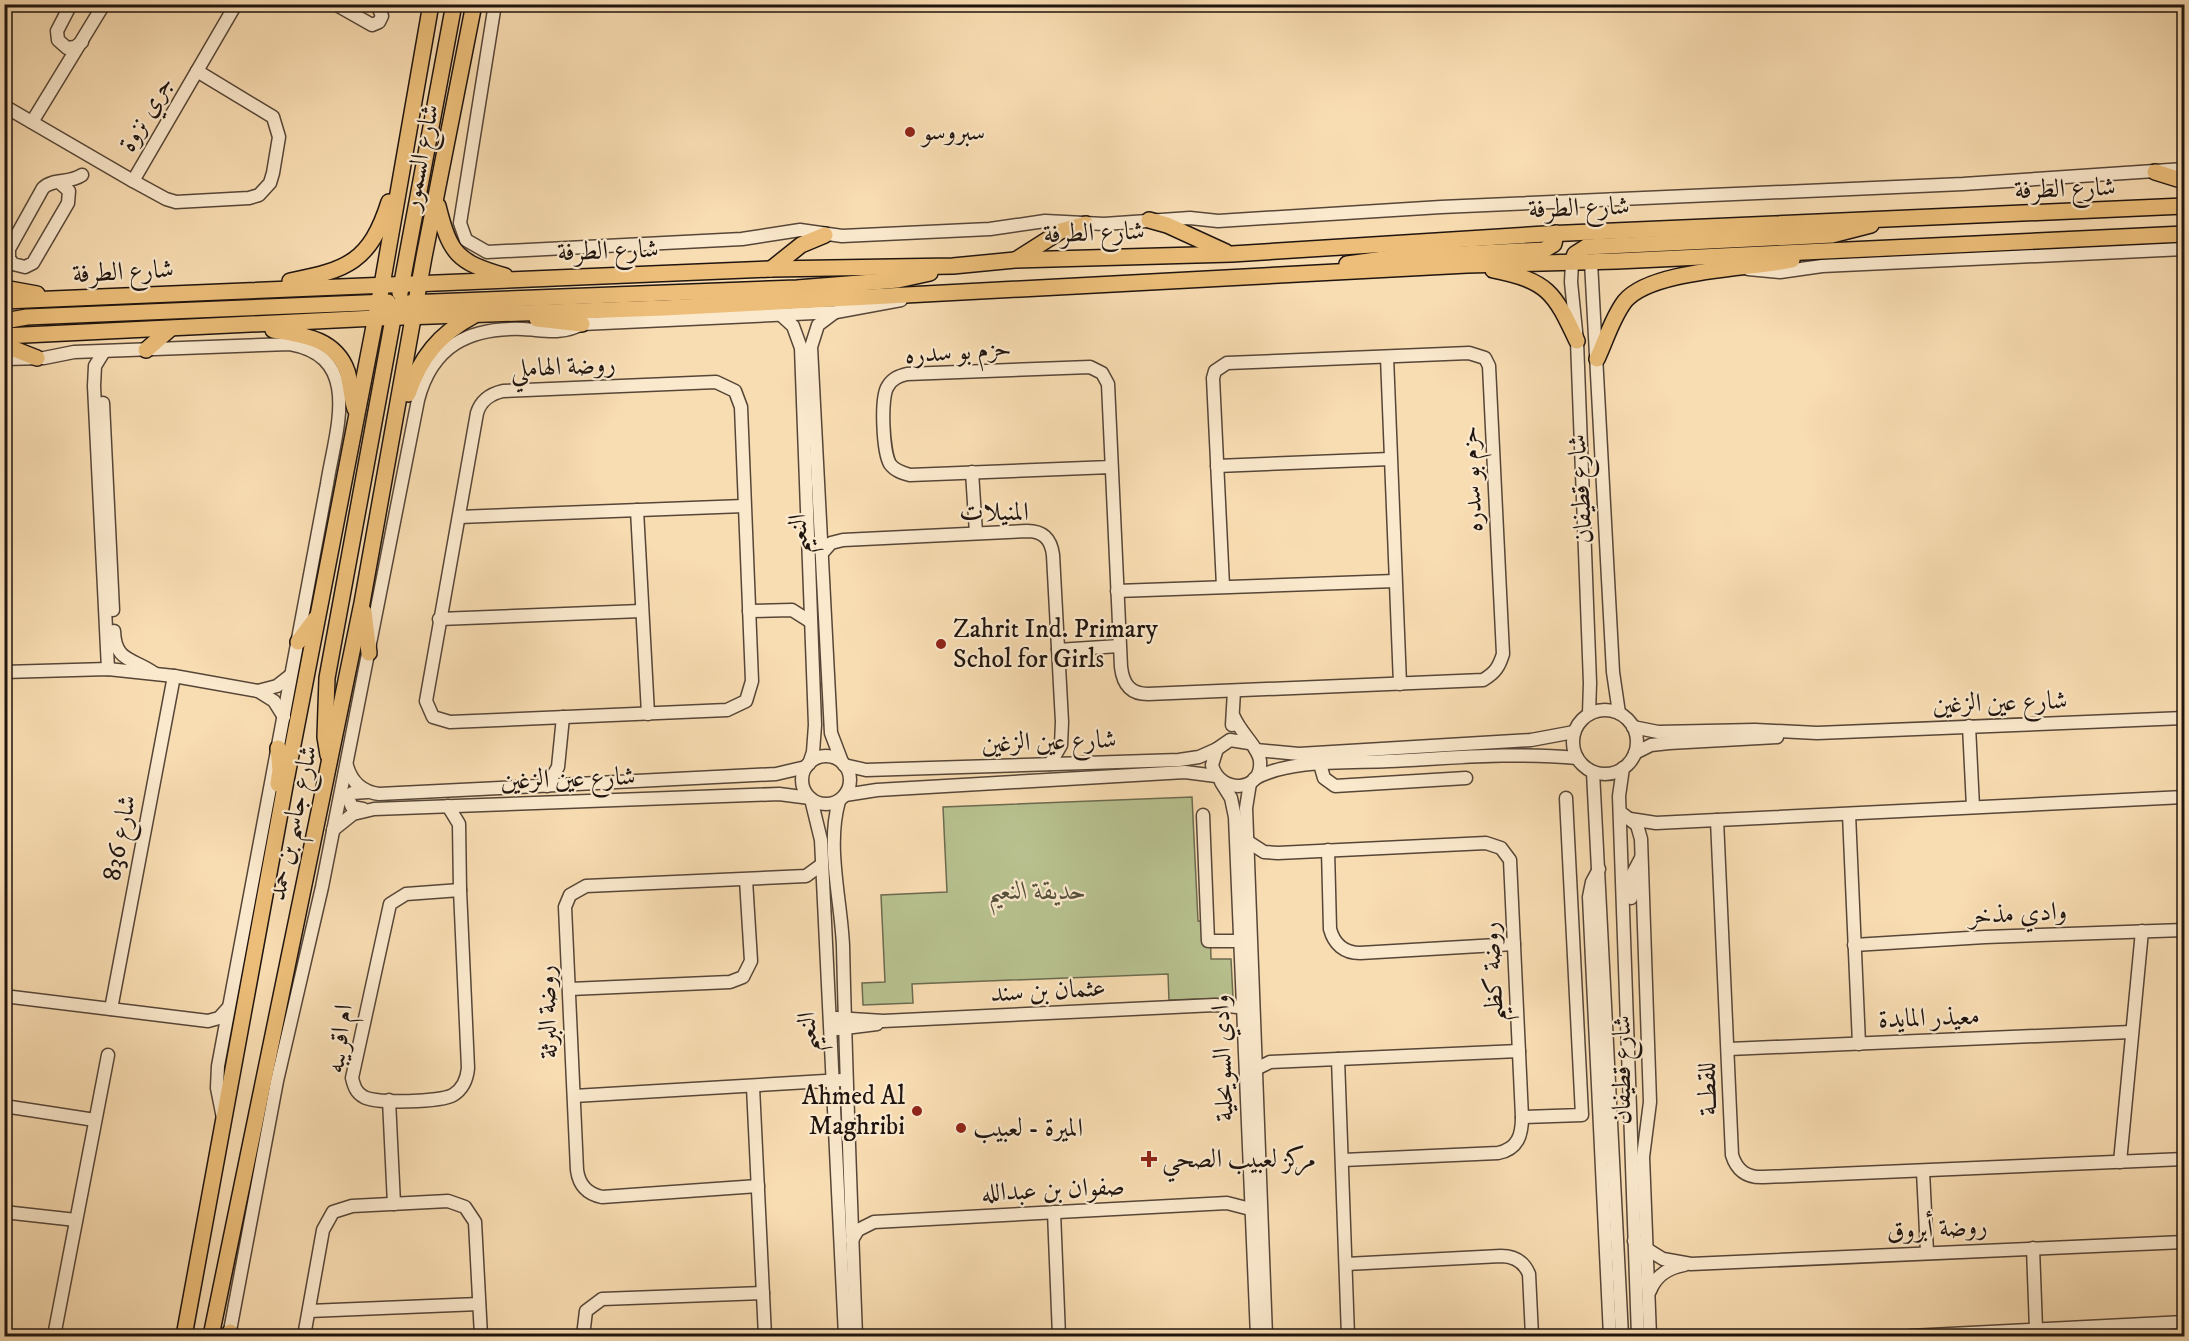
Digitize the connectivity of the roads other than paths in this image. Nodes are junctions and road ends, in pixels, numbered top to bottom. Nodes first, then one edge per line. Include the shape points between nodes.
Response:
1 (71, 4) edge
2 (104, 4) edge
3 (236, 4) edge
4 (335, 4) edge
5 (377, 4) edge
6 (431, 4) edge
7 (454, 4) edge
8 (474, 4) edge
9 (495, 4) edge
10 (82, 42) junction
11 (63, 46) junction
12 (65, 68) junction
13 (197, 71) junction
14 (4, 106) edge
15 (32, 122) junction
16 (93, 157) junction
17 (2184, 169) edge
18 (2155, 172) junction
19 (82, 175) junction
20 (133, 181) junction
21 (2184, 181) edge
22 (400, 182) junction
23 (60, 183) junction
24 (437, 201) junction
25 (68, 203) junction
26 (2184, 206) edge
27 (1889, 219) junction
28 (1149, 220) junction
29 (1086, 224) junction
30 (1556, 233) junction
31 (1572, 233) junction
32 (2184, 234) edge
33 (825, 235) junction
34 (466, 240) joint
35 (2184, 249) edge
36 (1830, 251) junction
37 (1232, 254) junction
38 (1589, 254) junction
39 (1015, 260) junction
40 (1572, 262) junction
41 (953, 266) junction
42 (1467, 266) junction
43 (1747, 268) junction
44 (771, 269) junction
45 (1303, 275) junction
46 (513, 279) junction
47 (420, 284) junction
48 (382, 285) junction
49 (4, 288) edge
50 (267, 290) junction
51 (920, 296) junction
52 (58, 299) junction
53 (4, 301) edge
54 (398, 302) junction
55 (836, 312) junction
56 (516, 313) junction
57 (476, 315) junction
58 (781, 315) junction
59 (376, 318) junction
60 (415, 318) junction
61 (4, 321) edge
62 (252, 324) junction
63 (582, 324) junction
64 (170, 329) junction
65 (4, 336) edge
66 (1577, 341) junction
67 (4, 345) edge
68 (146, 350) junction
69 (103, 352) junction
70 (442, 354) joint
71 (1387, 357) junction
72 (37, 358) junction
73 (4, 359) edge
74 (1597, 359) junction
75 (94, 386) junction
76 (357, 414) junction
77 (394, 426) junction
78 (1390, 459) junction
79 (1217, 466) junction
80 (1111, 467) junction
81 (972, 472) junction
82 (744, 506) junction
83 (637, 510) junction
84 (459, 517) junction
85 (976, 533) junction
86 (823, 552) junction
87 (1395, 581) junction
88 (1223, 586) junction
89 (1117, 591) junction
90 (810, 596) junction
91 (362, 603) junction
92 (792, 610) junction
93 (641, 611) junction
94 (749, 611) junction
95 (318, 616) junction
96 (439, 620) junction
97 (811, 622) junction
98 (298, 642) junction
99 (1119, 646) junction
100 (1058, 650) junction
101 (369, 653) junction
102 (108, 669) junction
103 (4, 672) edge
104 (154, 674) junction
105 (291, 675) junction
106 (174, 676) junction
107 (1400, 684) junction
108 (258, 691) junction
109 (1234, 691) junction
110 (1618, 713) junction
111 (648, 714) junction
112 (1589, 714) junction
113 (284, 717) junction
114 (563, 717) junction
115 (1234, 717) junction
116 (2184, 718) edge
117 (1969, 726) junction
118 (1633, 727) junction
119 (1574, 732) junction
120 (1817, 733) junction
121 (1221, 746) junction
122 (1252, 746) junction
123 (278, 748) junction
124 (1635, 753) junction
125 (1577, 758) junction
126 (843, 764) junction
127 (1050, 764) junction
128 (1320, 764) junction
129 (346, 765) junction
130 (807, 765) junction
131 (330, 766) junction
132 (558, 767) junction
133 (1623, 768) junction
134 (1593, 772) junction
135 (1466, 778) dead end
136 (1219, 779) junction
137 (1252, 781) junction
138 (574, 785) junction
139 (548, 786) junction
140 (367, 792) junction
141 (2184, 797) edge
142 (810, 798) junction
143 (842, 798) junction
144 (1566, 798) dead end
145 (470, 805) junction
146 (448, 806) junction
147 (1973, 807) junction
148 (365, 810) junction
149 (1849, 814) junction
150 (1203, 815) dead end
151 (1625, 815) junction
152 (1718, 820) junction
153 (279, 821) junction
154 (1656, 823) junction
155 (459, 824) junction
156 (333, 830) junction
157 (1640, 832) junction
158 (1247, 841) junction
159 (1328, 850) junction
160 (1278, 853) junction
161 (1641, 857) junction
162 (821, 866) junction
163 (1599, 868) junction
164 (1249, 871) junction
165 (806, 876) junction
166 (746, 880) junction
167 (822, 887) junction
168 (460, 890) junction
169 (2184, 930) edge
170 (2142, 931) junction
171 (1624, 936) junction
172 (1240, 941) junction
173 (1514, 944) junction
174 (1854, 945) junction
175 (570, 989) junction
176 (4, 996) edge
177 (1248, 1004) junction
178 (229, 1006) junction
179 (111, 1009) junction
180 (208, 1021) junction
181 (837, 1024) junction
182 (2131, 1032) junction
183 (223, 1039) junction
184 (1859, 1044) junction
185 (1729, 1049) junction
186 (1519, 1051) junction
187 (108, 1055) dead end
188 (1338, 1059) junction
189 (1250, 1062) junction
190 (839, 1084) junction
191 (753, 1087) junction
192 (1630, 1094) junction
193 (574, 1096) junction
194 (389, 1100) junction
195 (4, 1106) edge
196 (1522, 1117) junction
197 (224, 1119) junction
198 (95, 1120) junction
199 (1647, 1122) junction
200 (2184, 1159) edge
201 (1343, 1160) junction
202 (2120, 1162) junction
203 (1923, 1171) junction
204 (758, 1186) junction
205 (394, 1204) junction
206 (1257, 1211) junction
207 (4, 1212) edge
208 (1051, 1212) junction
209 (76, 1220) junction
210 (852, 1240) junction
211 (1634, 1241) junction
212 (2184, 1242) edge
213 (2033, 1248) junction
214 (1647, 1249) junction
215 (1927, 1252) junction
216 (1346, 1264) junction
217 (1691, 1264) junction
218 (763, 1293) junction
219 (1649, 1294) junction
220 (479, 1304) junction
221 (309, 1311) junction
222 (2184, 1322) edge
223 (2036, 1329) junction
224 (229, 1335) edge
225 (54, 1336) edge
226 (184, 1336) edge
227 (211, 1336) edge
228 (304, 1336) edge
229 (481, 1336) edge
230 (584, 1336) edge
231 (765, 1336) edge
232 (845, 1336) edge
233 (856, 1336) edge
234 (1053, 1336) edge
235 (1059, 1336) edge
236 (1257, 1336) edge
237 (1266, 1336) edge
238 (1348, 1336) edge
239 (1532, 1336) edge
240 (1610, 1336) edge
241 (1622, 1336) edge
242 (1647, 1336) edge
243 (1910, 1336) edge

1 - 11 street via 57,31 57,40
2 - 10 street
3 - 13 street, جري نزوة
4 - 5 street via 372,25 382,16
6 - 22 main road, شارع السمور
7 - 54 main road
8 - 24 main road, شارع السمور
9 - 34 street, شارع السمور via 461,209 460,223
10 - 11 street via 71,48
10 - 12 street
11 - 12 street
12 - 15 street
13 - 20 street, جري نزوة
13 - 20 street via 273,117 279,136 270,183 259,195 249,198 176,202
14 - 15 street, جري نزوة
15 - 16 street, جري نزوة
16 - 19 street
16 - 20 street, جري نزوة
17 - 18 street, شارع الطرفة
18 - 21 main road
18 - 28 street, شارع الطرفة via 1312,216
19 - 23 street
19 - 25 street
22 - 48 main road, شارع السمور
22 - 50 main road via 375,236 354,260 334,272
23 - 25 street via 69,191
23 - 25 street via 52,182 43,188 9,249 14,264 21,267 33,263
24 - 46 main road via 452,249 472,264
24 - 47 main road, شارع السمور
26 - 27 main road, شارع الطرفة
27 - 31 main road, شارع الطرفة
27 - 38 main road via 1832,235
28 - 29 street, شارع الطرفة
28 - 37 main road
29 - 33 street, شارع الطرفة via 1032,221 990,229
29 - 39 main road via 1061,231
30 - 31 main road, شارع الطرفة
30 - 37 main road, شارع الطرفة
30 - 45 main road via 1554,244 1544,250 1386,258
31 - 38 main road
32 - 36 main road, شارع الطرفة
33 - 34 street, شارع الطرفة via 792,230 742,239 496,253 479,250
33 - 44 main road via 801,245
35 - 43 street via 1822,266 1780,272
36 - 38 main road, شارع الطرفة
36 - 43 main road
37 - 39 main road, شارع الطرفة
38 - 40 main road via 1577,252
38 - 74 street, شارع قطيفان
39 - 41 main road, شارع الطرفة
40 - 42 main road, شارع الطرفة
40 - 66 street
41 - 44 main road, شارع الطرفة
41 - 54 main road via 898,280 797,288
42 - 45 main road, شارع الطرفة
42 - 66 main road via 1518,276 1543,287 1555,299
43 - 74 main road via 1668,278 1637,290 1617,314
44 - 46 main road, شارع الطرفة
45 - 51 main road, شارع الطرفة
46 - 47 main road, شارع الطرفة
47 - 54 main road, شارع الطرفة
48 - 50 main road, شارع الطرفة
48 - 54 main road, شارع الطرفة
49 - 52 main road
50 - 52 main road, شارع الطرفة
51 - 55 street, شارع الطرفة
51 - 56 main road, شارع الطرفة
52 - 53 main road, شارع الطرفة
54 - 59 main road, شارع الطرفة
54 - 60 main road
54 - 61 main road
54 - 131 main road via 327,678 325,737
55 - 58 street, شارع الطرفة
55 - 86 street, النعيم via 818,325 811,347
56 - 57 main road, شارع الطرفة
56 - 63 main road
57 - 60 main road, شارع الطرفة
57 - 77 main road via 450,330 422,359
58 - 63 street, شارع الطرفة
58 - 90 street, النعيم via 794,326 801,348
59 - 62 main road, شارع الطرفة
59 - 76 main road, شارع جاسم بن حمد
60 - 77 main road, شارع جاسم بن حمد
62 - 64 main road, شارع الطرفة
62 - 76 main road via 312,337 331,348 347,371
63 - 70 street, شارع الطرفة via 565,331 479,332 463,338
64 - 65 main road, شارع الطرفة
64 - 68 main road
66 - 112 street
67 - 72 main road
68 - 69 street
68 - 98 street, شارع جاسم بن حمد via 290,344 316,352 327,361 339,383 339,404
69 - 72 street
69 - 75 street via 95,366
70 - 101 street, شارع جاسم بن حمد via 428,372 417,400
71 - 78 street
71 - 79 street, حزم بو سدره via 1220,366 1213,378
71 - 107 street, حزم بو سدره via 1469,353 1485,358 1489,366 1503,654 1500,666 1483,680
72 - 73 street
74 - 110 street, شارع قطيفان
75 - 102 street
75 - 104 street via 103,406 114,641 120,655
76 - 95 main road, شارع جاسم بن حمد
77 - 91 main road, شارع جاسم بن حمد
78 - 79 street
78 - 87 street
79 - 88 street, حزم بو سدره
80 - 81 street, حزم بو سدره
80 - 81 street, حزم بو سدره via 1108,384 1096,369 907,374 894,379 883,396 886,453 891,464 910,475
80 - 89 street, حزم بو سدره
81 - 85 street
82 - 83 street
82 - 84 street, روضة الهاملي via 739,398 725,384 700,383 493,394 477,413
82 - 94 street, روضة الهاملي
83 - 84 street
83 - 93 street
84 - 96 street, روضة الهاملي
85 - 86 street, المنيلات via 839,540
85 - 100 street, المنيلات via 1033,531 1048,539 1053,555
86 - 126 street, النعيم via 831,733
87 - 88 street
87 - 107 street
88 - 89 street
89 - 99 street, حزم بو سدره
90 - 92 street
90 - 97 street, النعيم
91 - 101 main road
91 - 131 main road, شارع جاسم بن حمد
92 - 94 street
92 - 97 street
93 - 96 street
93 - 111 street
94 - 111 street, روضة الهاملي via 752,689 746,701 727,710
95 - 98 main road
95 - 153 main road, شارع جاسم بن حمد
96 - 114 street, روضة الهاملي via 426,701 433,717 444,722
97 - 130 street, النعيم via 814,725 813,752
98 - 105 street, شارع جاسم بن حمد
99 - 100 street
99 - 109 street, حزم بو سدره via 1124,682 1137,693
100 - 127 street, المنيلات via 1062,737
101 - 129 street, شارع جاسم بن حمد
102 - 103 street
102 - 104 street
104 - 106 street
105 - 108 street via 277,686
105 - 113 street, شارع جاسم بن حمد
106 - 108 street
106 - 179 street, شارع 836
107 - 109 street, حزم بو سدره
108 - 113 street via 274,701
109 - 115 street
110 - 112 street via 1605,710
110 - 118 street
111 - 114 street, روضة الهاملي
112 - 119 street via 1580,720
113 - 123 street, شارع جاسم بن حمد
114 - 132 street
115 - 121 street
115 - 122 street
116 - 117 street, شارع عين الزغين
117 - 120 street, شارع عين الزغين
117 - 147 street
118 - 120 street, شارع عين الزغين via 1658,732
118 - 124 street
119 - 122 street via 1531,740 1299,754
119 - 125 street
120 - 124 street, شارع عين الزغين via 1669,743
121 - 122 street via 1236,739
121 - 127 street, شارع عين الزغين via 1185,760
121 - 136 street via 1212,765
122 - 137 street via 1260,768
123 - 153 main road via 280,770 275,801
123 - 178 street, شارع جاسم بن حمد
124 - 133 street
125 - 128 street via 1508,755
125 - 134 street
126 - 127 street, شارع عين الزغين via 866,770
126 - 130 street via 825,756
126 - 143 street via 850,777
128 - 135 street via 1324,778 1335,786
128 - 137 street via 1280,769
129 - 140 street via 352,778
129 - 156 street, شارع جاسم بن حمد
130 - 138 street, شارع عين الزغين via 776,774
130 - 142 street via 802,780
131 - 227 main road, شارع جاسم بن حمد
132 - 138 street
132 - 139 street
133 - 134 street via 1608,774
133 - 151 street, شارع قطيفان via 1619,791
134 - 163 street, شارع قطيفان
136 - 137 street via 1238,787
136 - 143 street, شارع عين الزغين via 1185,772 877,790
136 - 172 street, وادي السويحلية via 1231,798 1234,817
137 - 158 street, وادي السويحلية via 1246,807
138 - 139 street, شارع عين الزغين
139 - 140 street, شارع عين الزغين via 433,793
140 - 148 street via 352,793 348,798 352,807
141 - 147 street
142 - 143 street via 825,804
142 - 145 street, شارع عين الزغين via 779,794
142 - 162 street, النعيم via 820,832
143 - 181 street, النعيم via 834,835 843,946
144 - 196 street via 1582,1115
145 - 146 street, شارع عين الزغين
145 - 155 street
146 - 148 street, شارع عين الزغين
146 - 155 street
147 - 149 street
148 - 156 street, شارع عين الزغين via 348,817
149 - 152 street
149 - 174 street
150 - 172 street via 1208,941
151 - 154 street
151 - 157 street
151 - 171 street, شارع قطيفان
152 - 154 street
152 - 185 street, للقطــة
153 - 197 main road, شارع جاسم بن حمد
154 - 157 street
155 - 168 street, ام اقريبه
156 - 224 street, شارع جاسم بن حمد via 277,1081
157 - 161 street, شارع قطيفان
158 - 160 street, روضة كظيم via 1264,852
158 - 164 street, وادي السويحلية
159 - 160 street, روضة كظيم
159 - 173 street, روضة كظيم via 1494,844 1510,860
159 - 173 street via 1330,929 1345,950 1360,953
160 - 164 street, روضة كظيم via 1258,861
161 - 171 street via 1632,875 1631,923
161 - 199 street, شارع قطيفان via 1650,1102
162 - 165 street, روضة البرثة
162 - 167 street, النعيم
163 - 240 street, شارع قطيفان via 1589,897
163 - 241 street, شارع قطيفان
164 - 177 street, وادي السويحلية
165 - 166 street, روضة البرثة
165 - 167 street
166 - 175 street, روضة البرثة via 586,886 574,891 566,907
166 - 175 street via 751,961 743,977 730,982
167 - 181 street, النعيم
168 - 194 street, ام اقريبه via 468,1075 461,1089 448,1097
168 - 194 street, ام اقريبه via 406,894 394,899 387,910 352,1078 356,1091 367,1099
169 - 170 street, وادي مذخر
170 - 174 street, وادي مذخر
170 - 182 street
171 - 192 street, شارع قطيفان
172 - 177 street, وادي السويحلية
173 - 186 street, روضة كظيم
174 - 184 street
175 - 193 street, روضة البرثة
176 - 179 street
177 - 181 street, عثمان بن سند via 1224,1001 1215,1005
177 - 189 street, وادي السويحلية
178 - 180 street via 223,1015
178 - 183 street, شارع جاسم بن حمد
179 - 180 street
180 - 183 street
181 - 190 street, النعيم
182 - 184 street, معيذر المايدة
182 - 202 street
183 - 197 street, شارع جاسم بن حمد via 217,1088
184 - 185 street, معيذر المايدة
185 - 203 street, للقطــة via 1732,1155 1737,1166 1749,1176
186 - 188 street
186 - 196 street, روضة كظيم
187 - 198 street
188 - 189 street
188 - 201 street
189 - 206 street, وادي السويحلية
190 - 191 street
190 - 210 street, النعيم
190 - 232 street, النعيم
191 - 193 street
191 - 204 street
192 - 199 street
192 - 211 street, شارع قطيفان
193 - 204 street, روضة البرثة via 578,1178 594,1195
194 - 205 street
195 - 198 street
196 - 201 street, روضة كظيم via 1518,1141 1504,1152
197 - 226 main road, شارع جاسم بن حمد
198 - 209 street
199 - 214 street, شارع قطيفان via 1643,1157
200 - 202 street, للقطــة
201 - 216 street
202 - 203 street, للقطــة
203 - 215 street
204 - 218 street
205 - 220 street via 448,1201 470,1211 475,1222
205 - 221 street via 345,1206 328,1217
206 - 208 street, صفوان بن عبدالله via 1227,1203
206 - 236 street, وادي السويحلية
206 - 237 street, وادي السويحلية
207 - 209 street
208 - 210 street, صفوان بن عبدالله via 874,1222 858,1230
208 - 234 street
208 - 235 street
209 - 225 street
210 - 233 street, النعيم
211 - 214 street, روضة أبروق
211 - 242 street, شارع قطيفان
212 - 213 street, روضة أبروق
213 - 215 street, روضة أبروق
213 - 223 street
214 - 217 street, روضة أبروق via 1669,1261
214 - 219 street, شارع قطيفان
215 - 217 street, روضة أبروق
216 - 238 street
216 - 239 street via 1516,1258 1529,1275
217 - 219 street, روضة أبروق via 1666,1271
218 - 230 street via 603,1299 586,1311
218 - 231 street
219 - 242 street, شارع قطيفان
220 - 221 street
220 - 229 street
221 - 228 street
222 - 223 street
223 - 243 street

